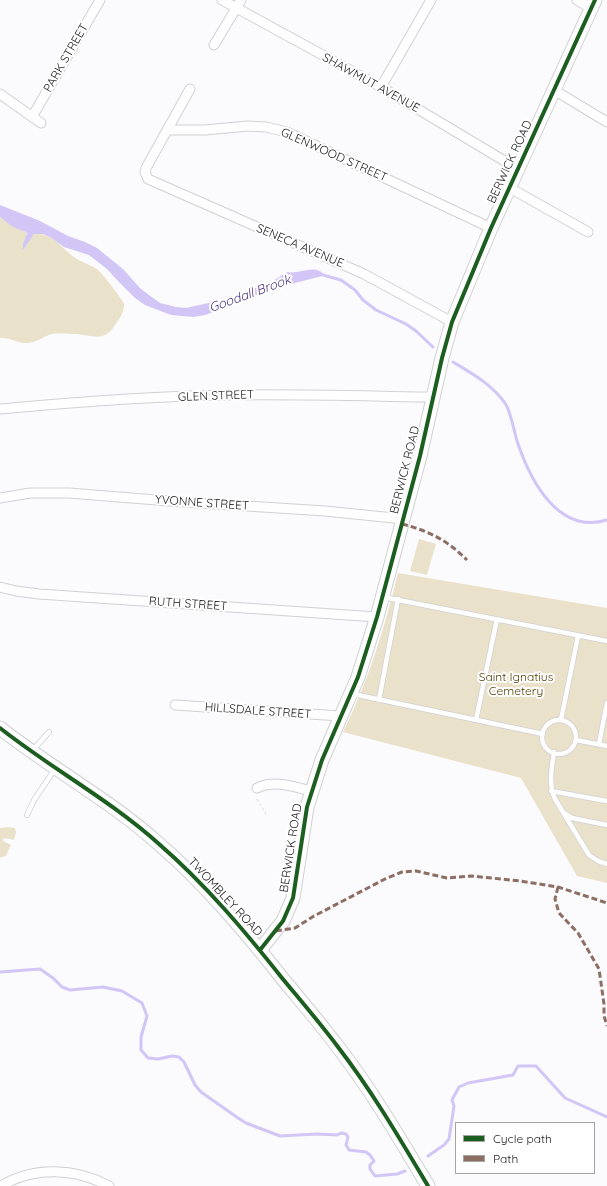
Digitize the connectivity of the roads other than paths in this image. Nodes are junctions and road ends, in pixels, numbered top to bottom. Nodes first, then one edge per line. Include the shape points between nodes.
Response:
1 (100, 0) edge
2 (222, 0) edge
3 (241, 0) edge
4 (431, 0) edge
5 (577, 0) edge
6 (593, 4) edge
7 (236, 9) junction
8 (214, 45) dead end
9 (381, 87) junction
10 (190, 89) dead end
11 (554, 90) junction
12 (0, 94) edge
13 (32, 117) junction
14 (607, 122) edge
15 (41, 123) dead end
16 (167, 130) junction
17 (518, 169) junction
18 (510, 188) junction
19 (491, 228) junction
20 (588, 232) dead end
21 (452, 322) junction
22 (432, 397) junction
23 (0, 410) edge
24 (0, 498) edge
25 (404, 520) junction
26 (0, 586) edge
27 (383, 596) junction
28 (398, 599) junction
29 (377, 617) junction
30 (497, 619) junction
31 (578, 636) junction
32 (607, 641) edge
33 (351, 694) junction
34 (379, 700) junction
35 (607, 703) edge
36 (175, 705) dead end
37 (340, 716) junction
38 (476, 720) junction
39 (561, 720) junction
40 (0, 728) edge
41 (49, 732) dead end
42 (542, 734) junction
43 (576, 740) junction
44 (599, 744) junction
45 (607, 746) edge
46 (32, 752) junction
47 (554, 752) junction
48 (56, 768) junction
49 (257, 788) dead end
50 (311, 791) junction
51 (551, 791) junction
52 (607, 801) edge
53 (562, 812) junction
54 (27, 815) dead end
55 (607, 825) edge
56 (607, 864) edge
57 (260, 950) junction
58 (1, 1186) edge
59 (109, 1186) edge
60 (428, 1186) edge

1 - 13 street, PARK STREET
2 - 7 street, SHAWMUT AVENUE
3 - 7 street
4 - 9 street
5 - 6 street
6 - 11 street, BERWICK ROAD
7 - 8 street
7 - 9 street, SHAWMUT AVENUE
9 - 17 street, SHAWMUT AVENUE
10 - 16 street
11 - 14 street
11 - 17 street, BERWICK ROAD
12 - 13 street
13 - 15 street
16 - 19 street, GLENWOOD STREET via 248,126 287,132
16 - 21 street, SENECA AVENUE via 144,172 153,182 364,274
17 - 18 street, BERWICK ROAD
18 - 19 street, BERWICK ROAD
18 - 20 street
19 - 21 street, BERWICK ROAD
21 - 22 street, BERWICK ROAD
22 - 23 street, GLEN STREET via 229,395 67,403
22 - 25 street, BERWICK ROAD
24 - 25 street, YVONNE STREET via 30,493 69,493 325,511
25 - 27 street, BERWICK ROAD
26 - 29 street, RUTH STREET via 39,594
27 - 28 lane
27 - 29 street, BERWICK ROAD
28 - 30 lane
28 - 34 lane
29 - 33 street, BERWICK ROAD
30 - 31 lane
30 - 38 lane
31 - 32 lane
31 - 39 lane
33 - 34 lane
33 - 37 street, BERWICK ROAD
34 - 38 lane
35 - 44 lane
36 - 37 street, HILLSDALE STREET
37 - 50 street, BERWICK ROAD
38 - 42 lane
39 - 42 lane via 553,721
39 - 43 lane via 567,722 575,731
40 - 46 street, TWOMBLEY ROAD
41 - 46 lane
42 - 47 lane via 544,746
43 - 44 lane
43 - 47 lane via 569,750 562,753
44 - 45 lane
46 - 48 street, TWOMBLEY ROAD
47 - 51 lane
48 - 54 lane
48 - 57 street, TWOMBLEY ROAD via 116,809 159,844 214,896
49 - 50 street via 272,783
50 - 57 street, BERWICK ROAD via 304,819 293,898 283,921
51 - 52 lane
51 - 53 lane
53 - 55 lane via 572,818
53 - 56 lane via 589,855 598,862
57 - 60 street, TWOMBLEY ROAD via 339,1048 383,1111
58 - 59 street via 22,1176 52,1172 76,1173

